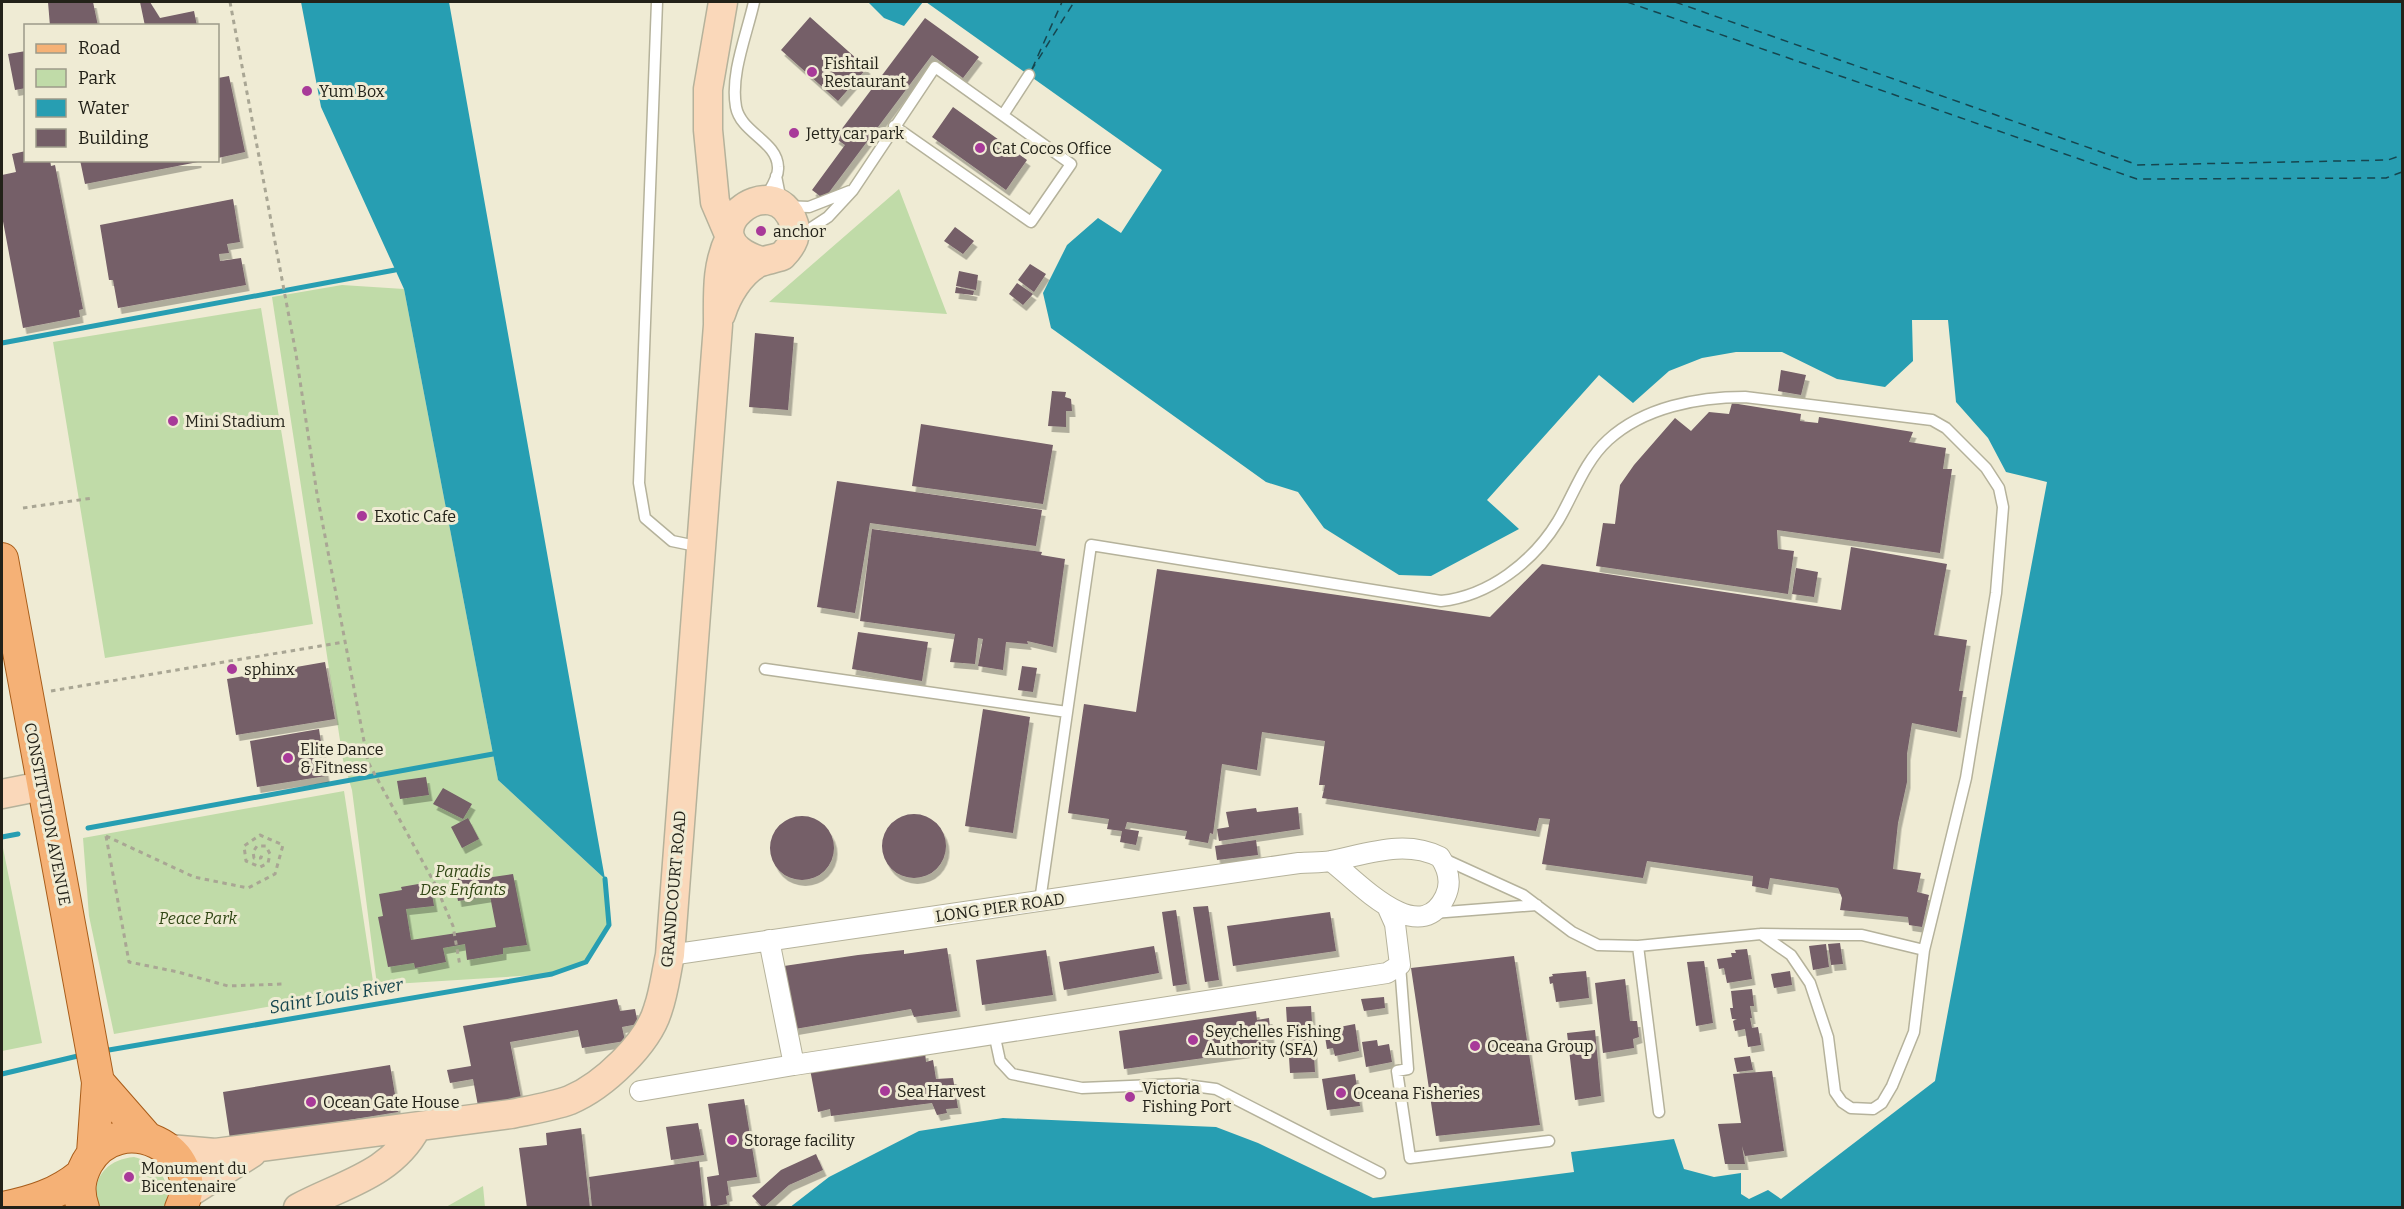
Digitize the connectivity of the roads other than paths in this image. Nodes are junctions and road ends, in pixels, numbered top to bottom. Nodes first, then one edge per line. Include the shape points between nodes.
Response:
1 (657, 2) edge
2 (723, 2) edge
3 (754, 2) edge
4 (1029, 75) dead end
5 (1003, 115) junction
6 (894, 126) junction
7 (708, 130) junction
8 (853, 190) junction
9 (769, 196) junction
10 (730, 237) junction
11 (794, 239) junction
12 (761, 261) junction
13 (718, 325) junction
14 (701, 547) junction
15 (2, 559) edge
16 (765, 669) dead end
17 (1067, 712) junction
18 (42, 786) junction
19 (2, 794) edge
20 (1440, 857) junction
21 (1330, 861) junction
22 (1040, 901) junction
23 (1537, 905) junction
24 (1387, 906) junction
25 (1431, 914) junction
26 (1761, 934) junction
27 (769, 940) junction
28 (1638, 946) junction
29 (1924, 950) junction
30 (670, 955) junction
31 (1400, 965) junction
32 (994, 1033) junction
33 (794, 1065) junction
34 (97, 1076) junction
35 (640, 1091) dead end
36 (1659, 1112) dead end
37 (417, 1127) junction
38 (1549, 1141) dead end
39 (158, 1143) junction
40 (259, 1148) junction
41 (87, 1164) junction
42 (1380, 1173) dead end
43 (185, 1202) edge
44 (3, 1208) edge
45 (83, 1208) edge
46 (298, 1208) edge

1 - 14 lane via 639,483 645,518 672,541
2 - 7 street via 708,89
3 - 9 lane via 735,96 742,122 776,159 778,168
4 - 5 lane
5 - 6 lane via 935,67
5 - 6 lane via 1071,164 1031,222
6 - 8 lane
7 - 9 street via 718,164 735,187
7 - 10 street via 715,202
8 - 9 lane via 809,207
8 - 11 lane via 828,217
9 - 10 street via 744,205 735,214
9 - 11 street via 793,221
10 - 12 street via 744,255
10 - 13 street via 721,256
11 - 12 street via 782,256
12 - 13 street via 731,291
13 - 14 street, GRANDCOURT ROAD
14 - 30 street, GRANDCOURT ROAD
15 - 18 main road, CONSTITUTION AVENUE
16 - 17 lane
17 - 22 lane
17 - 29 lane via 1091,545 1441,601 1465,598 1490,586 1540,547 1585,470 1608,440 1640,419 1670,407 1745,396 1932,420 1952,433 1986,468 1998,488 2003,507 1996,592 1966,778
18 - 19 street
18 - 34 main road, CONSTITUTION AVENUE
20 - 21 street, LONG PIER ROAD via 1429,851 1402,848 1357,853
20 - 23 lane
20 - 25 street via 1448,876 1447,892
21 - 22 street, LONG PIER ROAD
21 - 24 street
22 - 27 street, LONG PIER ROAD
23 - 25 lane
23 - 28 lane via 1584,940 1598,945
24 - 25 street via 1409,916
24 - 31 street via 1395,924
26 - 28 lane
26 - 29 lane via 1862,935
26 - 29 lane via 1791,955 1805,975 1828,1037 1835,1092 1842,1102 1861,1110 1882,1103 1902,1065 1914,1032
27 - 30 street, LONG PIER ROAD
27 - 33 street
28 - 36 lane
30 - 37 street, GRANDCOURT ROAD via 658,1011 641,1040 626,1058 587,1090 570,1100 544,1107
31 - 32 street via 1368,977
31 - 38 lane via 1408,1069 1397,1071 1410,1158
32 - 33 street
32 - 42 lane via 1000,1061 1012,1074 1082,1088 1178,1084 1216,1089
33 - 35 street
34 - 39 main road
34 - 41 main road, CONSTITUTION AVENUE
37 - 40 street, GRANDCOURT ROAD
37 - 46 street via 395,1158
39 - 40 street, GRANDCOURT ROAD via 215,1153
39 - 41 main road via 128,1136 118,1138 109,1141
39 - 43 main road via 183,1170
40 - 43 street
41 - 44 main road via 63,1190
41 - 45 main road, CONSTITUTION AVENUE via 79,1196

